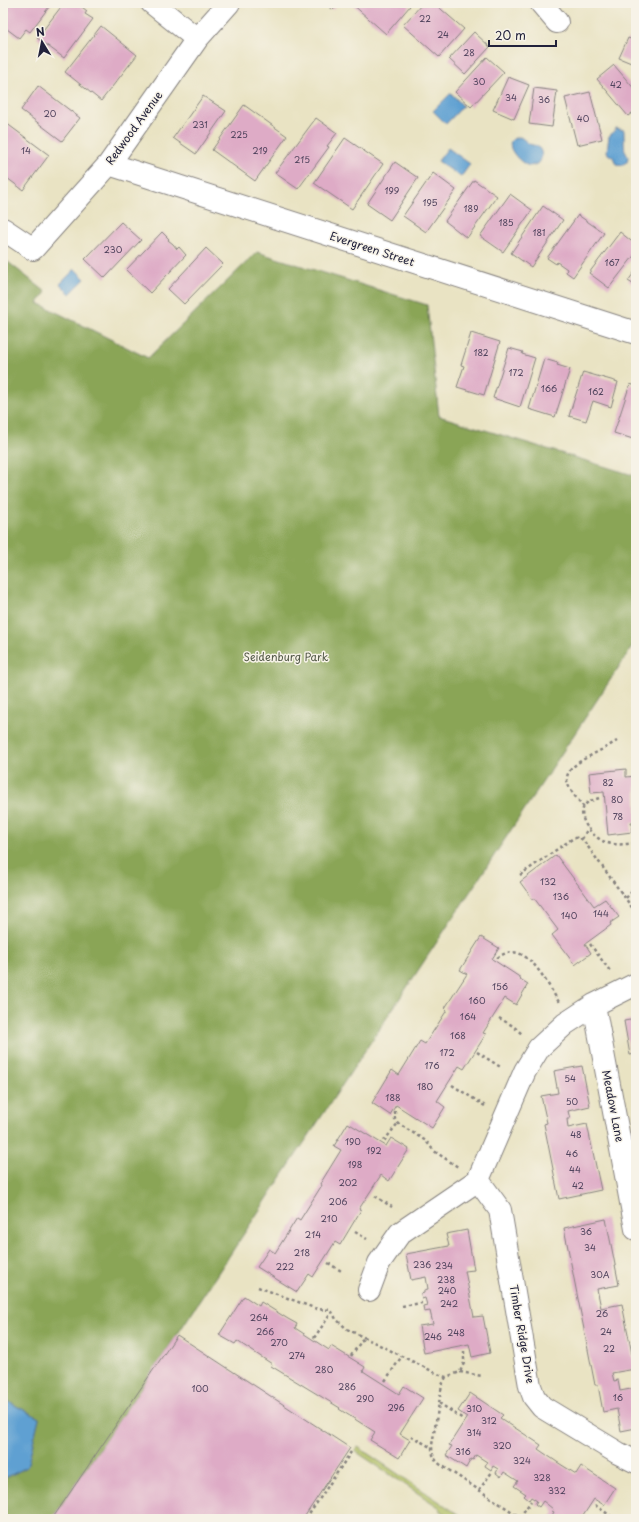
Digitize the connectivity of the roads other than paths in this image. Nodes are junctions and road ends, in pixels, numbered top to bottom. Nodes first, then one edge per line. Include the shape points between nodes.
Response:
1 (152, 3) edge
2 (230, 3) edge
3 (541, 3) edge
4 (557, 22) dead end
5 (197, 39) junction
6 (109, 164) junction
7 (3, 229) edge
8 (636, 334) edge
9 (636, 984) edge
10 (594, 1005) junction
11 (478, 1180) junction
12 (636, 1229) edge
13 (369, 1290) dead end
14 (636, 1462) edge

1 - 5 street
2 - 5 street, Redwood Avenue
3 - 4 street
5 - 6 street, Redwood Avenue
6 - 7 street, Redwood Avenue via 33,249
6 - 8 street, Evergreen Street
9 - 10 street
10 - 11 street via 565,1024 539,1048 525,1071
10 - 12 street, Meadow Lane
11 - 13 street via 400,1233 379,1263
11 - 14 street, Timber Ridge Drive via 500,1210 534,1397 542,1407

